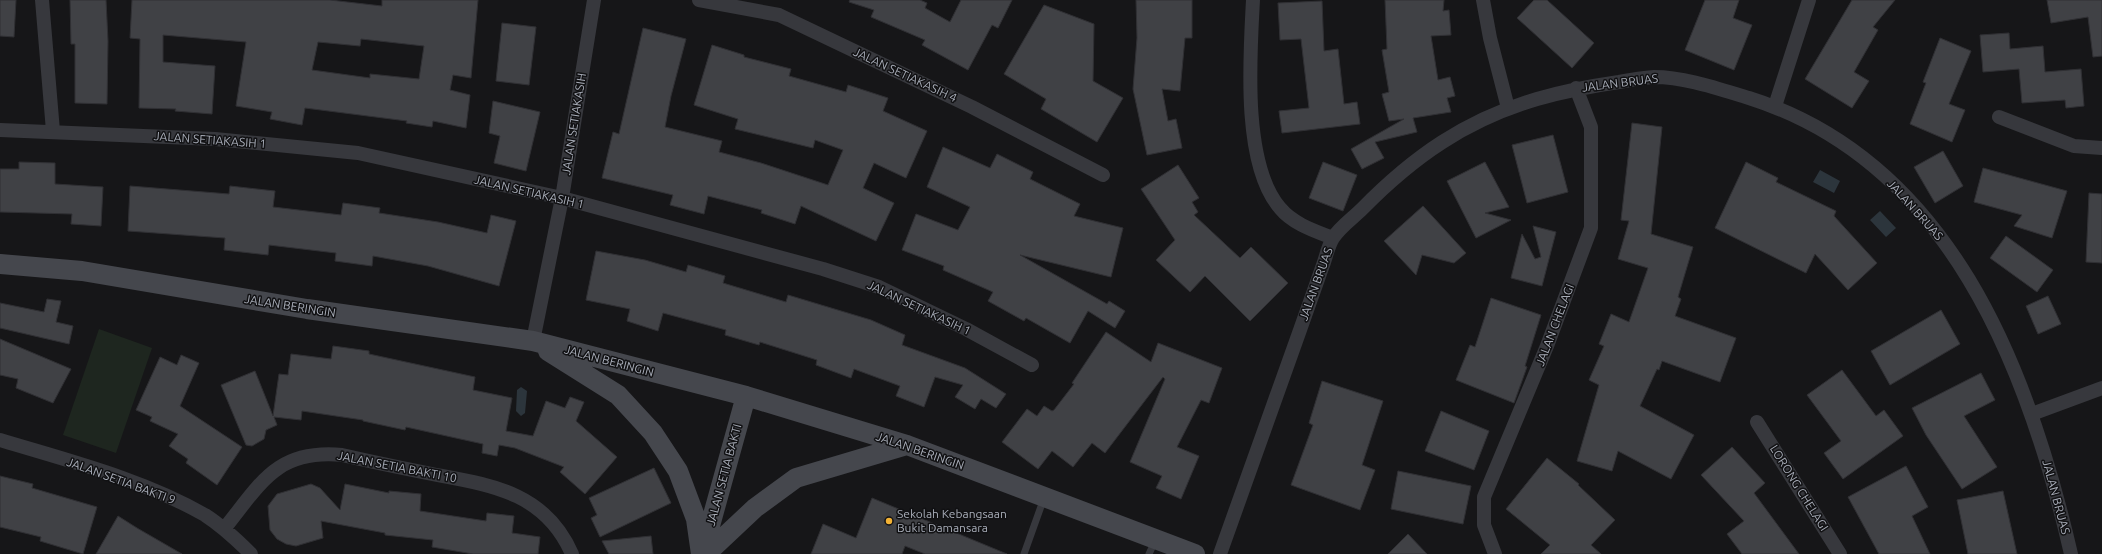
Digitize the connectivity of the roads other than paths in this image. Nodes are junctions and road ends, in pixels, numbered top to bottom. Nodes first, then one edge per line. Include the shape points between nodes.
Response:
1 (42, 0) edge
2 (594, 0) edge
3 (699, 0) edge
4 (1253, 0) edge
5 (1483, 0) edge
6 (1810, 0) edge
7 (1576, 88) junction
8 (1775, 106) junction
9 (1508, 108) junction
10 (1999, 117) dead end
11 (0, 130) edge
12 (53, 131) junction
13 (2102, 148) edge
14 (1103, 175) dead end
15 (562, 198) junction
16 (1333, 238) junction
17 (0, 264) edge
18 (533, 341) junction
19 (1032, 365) dead end
20 (2102, 388) edge
21 (746, 396) junction
22 (2032, 414) junction
23 (1757, 422) dead end
24 (0, 440) edge
25 (907, 445) junction
26 (1045, 497) junction
27 (224, 529) junction
28 (1153, 546) edge
29 (251, 554) edge
30 (572, 554) edge
31 (701, 554) edge
32 (706, 554) edge
33 (1024, 554) edge
34 (1195, 554) edge
35 (1220, 554) edge
36 (1496, 554) edge
37 (1840, 554) edge
38 (2071, 554) edge

1 - 12 street
2 - 15 street, JALAN SETIAKASIH
3 - 14 street, JALAN SETIAKASIH 4 via 779,15 972,107
4 - 16 street via 1250,82 1255,143 1265,184 1280,209 1299,224
5 - 9 street
6 - 8 street
7 - 8 street, JALAN BRUAS via 1652,77 1675,79
7 - 9 street, JALAN BRUAS
7 - 36 street, JALAN CHELAGI via 1591,126 1591,228 1547,346 1484,496 1484,525
8 - 22 street, JALAN BRUAS via 1815,125 1859,154 1898,188 1935,229 1968,276 1997,328
9 - 16 street, JALAN BRUAS via 1444,139 1393,178
10 - 13 street via 2074,146
11 - 12 street, JALAN SETIAKASIH 1
12 - 15 street, JALAN SETIAKASIH 1 via 215,139 358,152
15 - 18 street, JALAN SETIAKASIH
15 - 19 street, JALAN SETIAKASIH 1 via 823,269 879,287 966,329
16 - 35 street, JALAN BRUAS
17 - 18 street, JALAN BERINGIN via 82,271 307,310
18 - 21 street, JALAN BERINGIN
18 - 31 street via 618,395 653,433 678,471 696,519
20 - 22 street
21 - 25 street, JALAN BERINGIN
21 - 31 street, JALAN SETIA BAKTI
22 - 38 street, JALAN BRUAS via 2060,506
23 - 37 street, LORONG CHELAGI
24 - 27 street, JALAN SETIA BAKTI 9 via 136,484 168,497
25 - 26 street, JALAN BERINGIN
25 - 32 street via 796,478 755,508
26 - 28 street, JALAN BERINGIN
26 - 33 lane
27 - 29 street, JALAN SETIA BAKTI 9
27 - 30 street, JALAN SETIA BAKTI 10 via 265,478 281,465 303,456 322,454 497,488 526,501 554,522
28 - 34 street, JALAN BERINGIN

